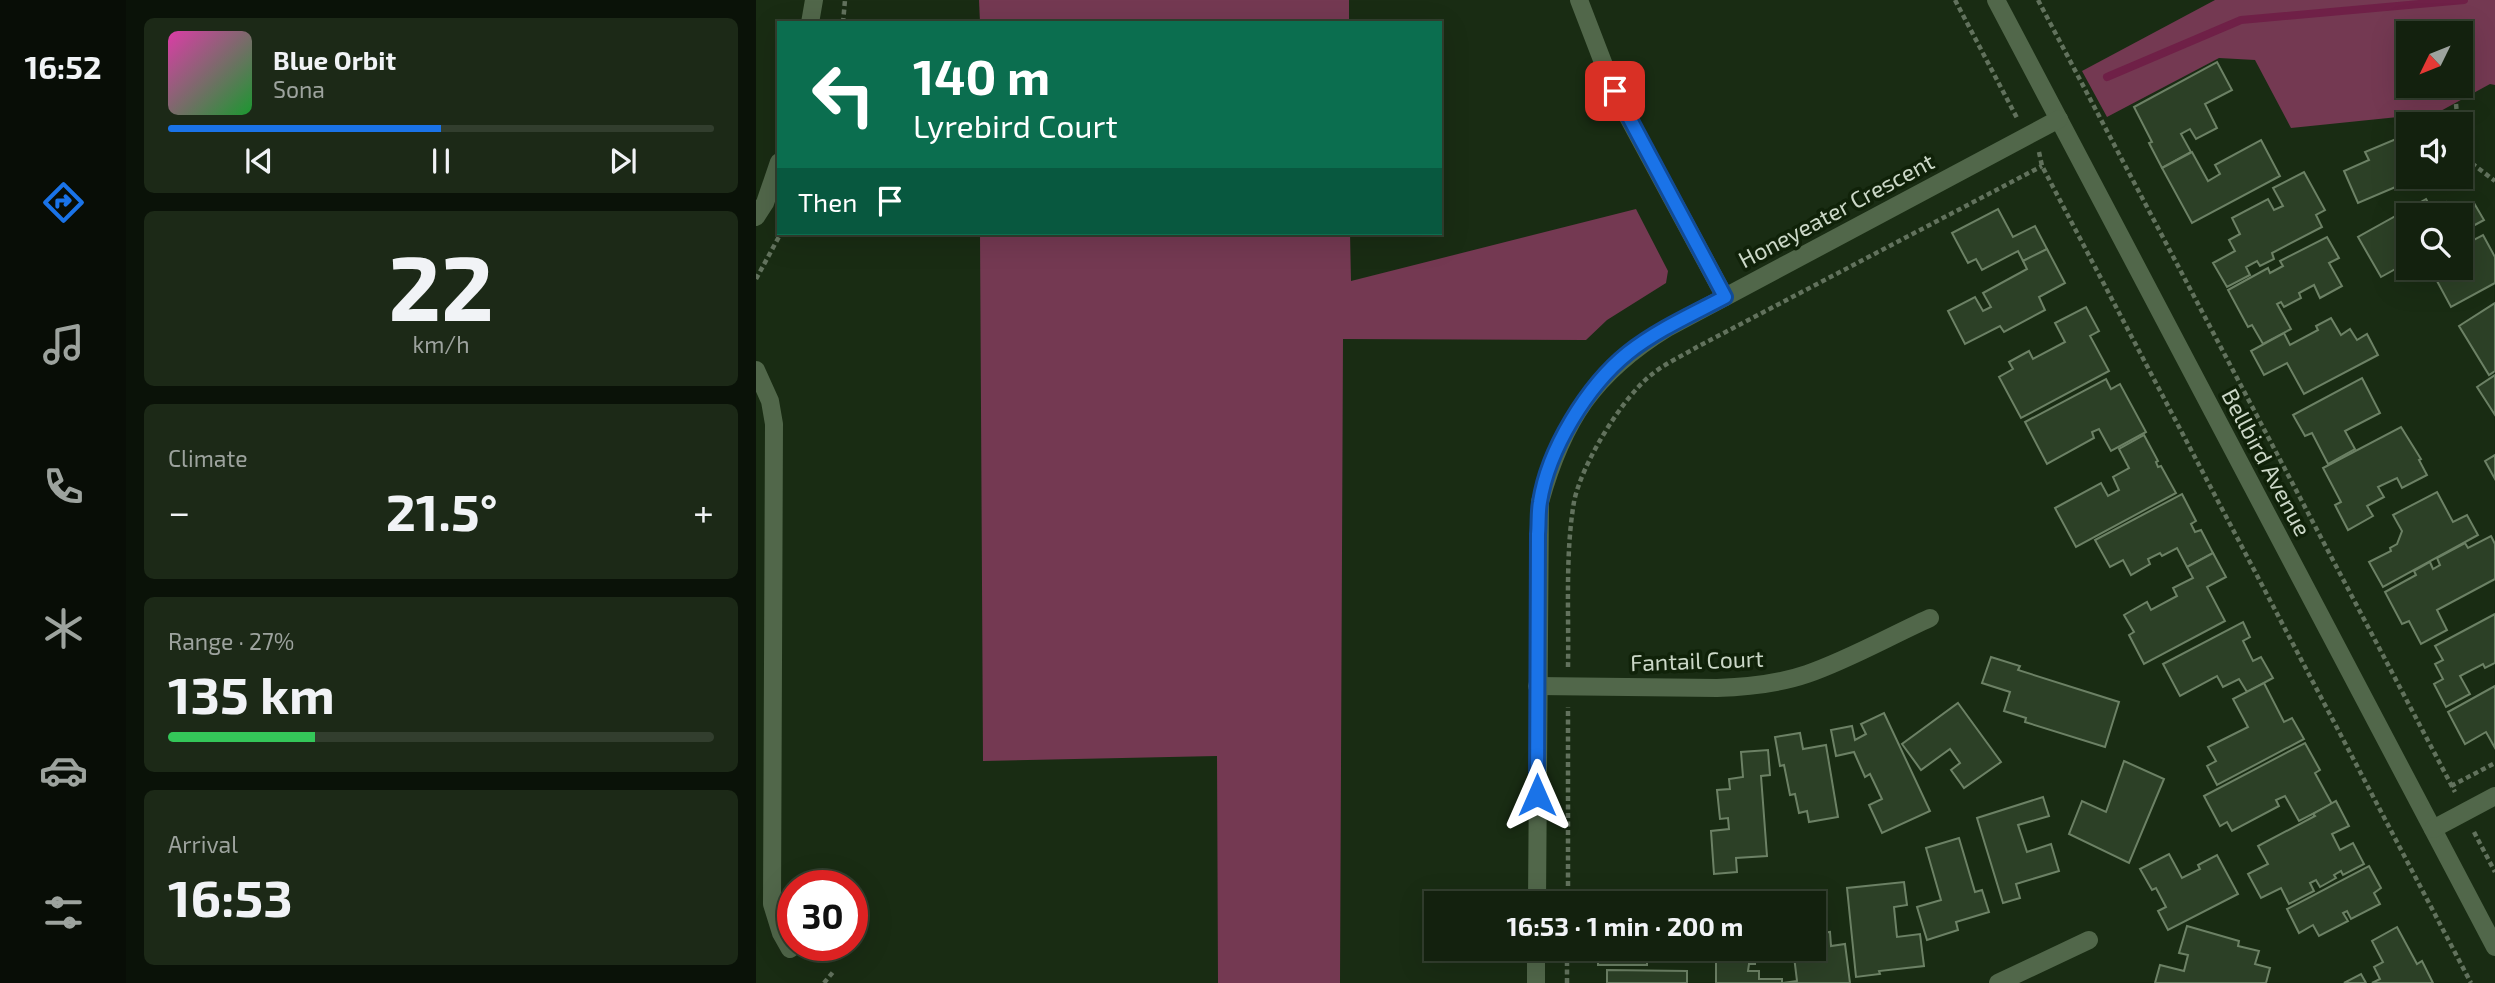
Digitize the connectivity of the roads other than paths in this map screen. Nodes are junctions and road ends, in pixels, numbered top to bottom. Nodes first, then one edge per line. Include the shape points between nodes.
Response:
1 (814, 0) edge
2 (1579, 0) edge
3 (1996, 0) edge
4 (810, 21) edge
5 (2059, 119) junction
6 (777, 168) edge
7 (756, 217) edge
8 (1725, 297) junction
9 (756, 370) edge
10 (1930, 618) dead end
11 (1538, 686) junction
12 (2495, 796) edge
13 (2433, 829) junction
14 (1537, 891) edge
15 (777, 918) edge
16 (2089, 940) dead end
17 (2495, 947) edge
18 (1536, 961) edge
19 (1536, 983) edge
20 (1998, 983) edge

1 - 4 street
2 - 8 street via 1615,91
3 - 5 street, Bellbird Avenue
5 - 8 street, Honeyeater Crescent
5 - 13 street, Bellbird Avenue
6 - 7 street
8 - 11 street, Honeyeater Crescent via 1628,354 1591,392 1559,444 1540,502
9 - 15 street via 774,424 772,904
10 - 11 street, Fantail Court via 1808,674 1777,682 1729,688
11 - 14 street, Honeyeater Crescent
12 - 13 street
13 - 17 street, Bellbird Avenue
16 - 20 street
18 - 19 street

